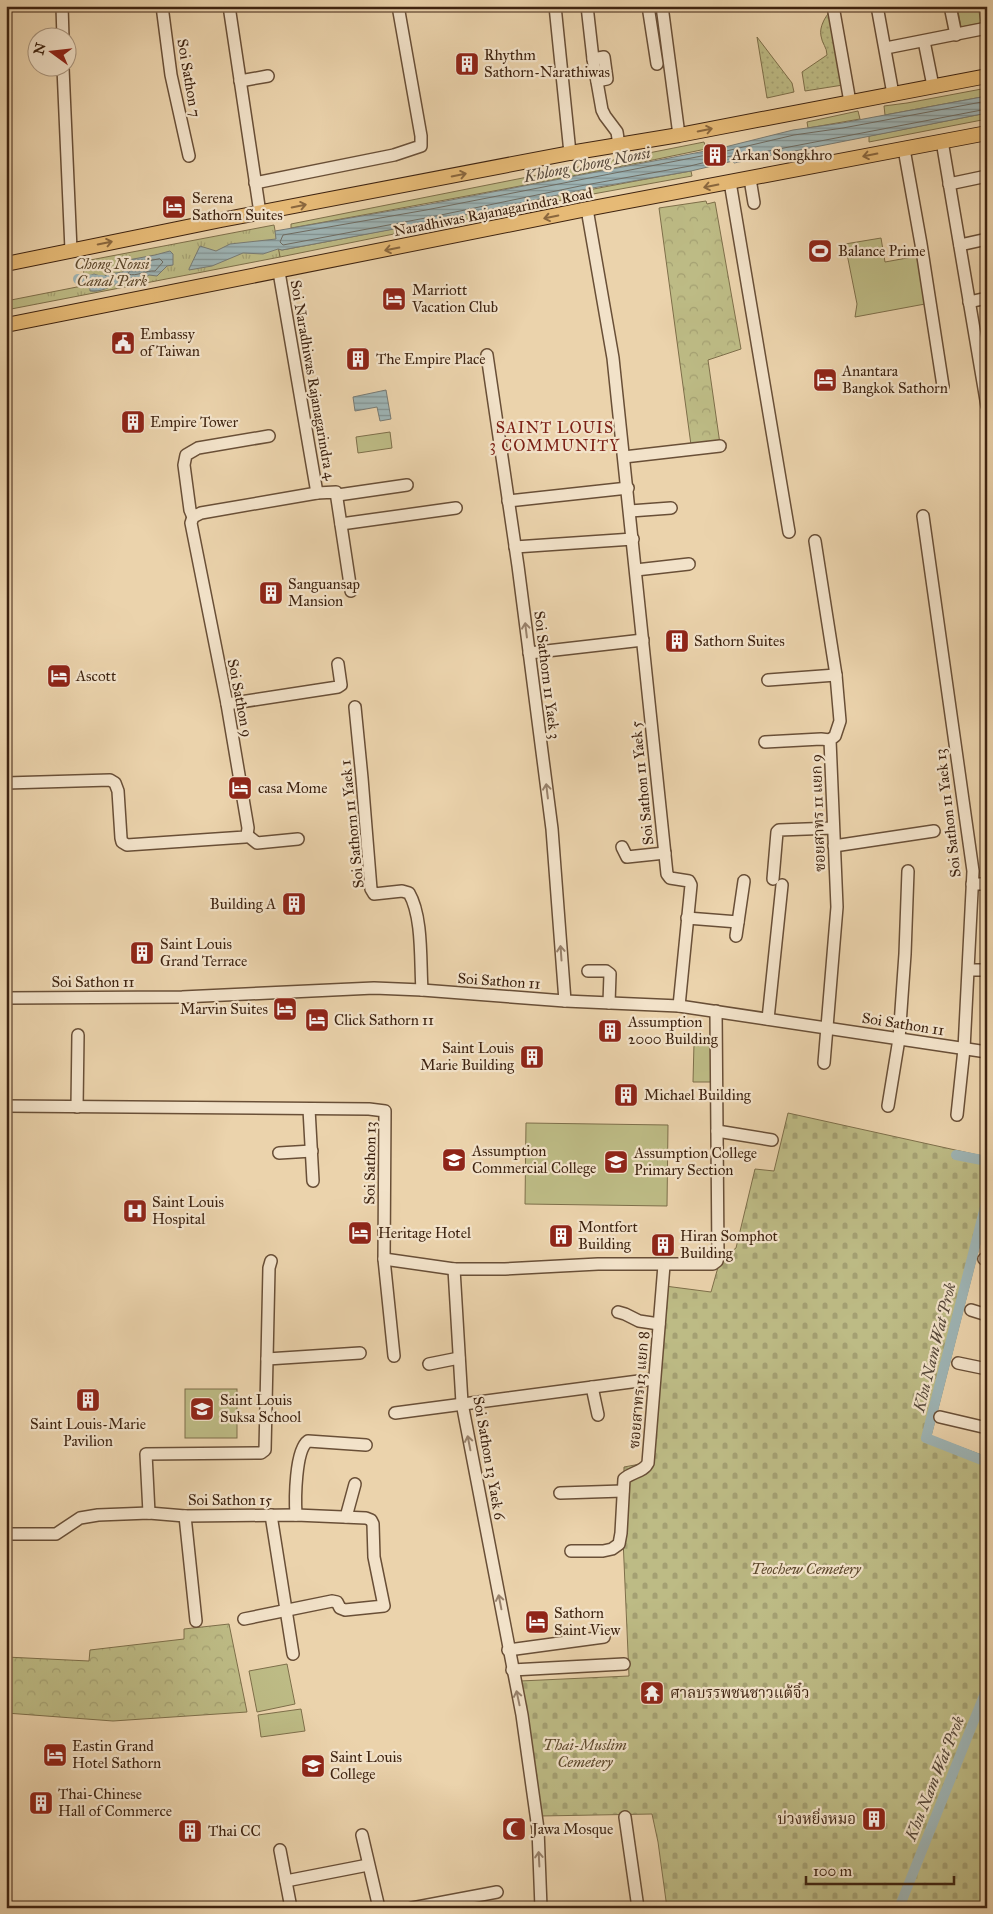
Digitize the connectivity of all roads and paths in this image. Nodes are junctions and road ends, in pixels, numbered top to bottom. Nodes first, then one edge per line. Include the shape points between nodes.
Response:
1 (62, 6) edge
2 (162, 6) edge
3 (229, 6) edge
4 (398, 6) edge
5 (555, 6) edge
6 (587, 6) edge
7 (648, 6) edge
8 (662, 6) edge
9 (833, 6) edge
10 (877, 6) edge
11 (950, 6) edge
12 (63, 28) edge
13 (987, 28) edge
14 (956, 34) junction
15 (924, 41) junction
16 (886, 48) junction
17 (657, 64) dead end
18 (268, 76) dead end
19 (987, 76) edge
20 (64, 78) edge
21 (240, 81) junction
22 (933, 86) junction
23 (893, 94) junction
24 (850, 102) junction
25 (987, 132) edge
26 (680, 135) junction
27 (942, 141) junction
28 (619, 145) junction
29 (904, 149) junction
30 (570, 153) junction
31 (189, 156) dead end
32 (987, 176) edge
33 (750, 178) junction
34 (730, 182) junction
35 (255, 183) junction
36 (948, 184) junction
37 (754, 203) dead end
38 (587, 209) junction
39 (260, 213) junction
40 (987, 239) edge
41 (960, 245) junction
42 (71, 250) junction
43 (6, 264) edge
44 (279, 272) junction
45 (987, 298) edge
46 (969, 302) junction
47 (6, 325) edge
48 (488, 355) dead end
49 (983, 362) edge
50 (943, 386) dead end
51 (987, 406) edge
52 (269, 436) dead end
53 (720, 446) dead end
54 (624, 457) junction
55 (407, 484) dead end
56 (628, 488) junction
57 (317, 492) junction
58 (338, 494) junction
59 (508, 501) junction
60 (456, 508) dead end
61 (670, 508) dead end
62 (630, 511) junction
63 (923, 516) dead end
64 (193, 518) junction
65 (340, 524) junction
66 (789, 532) dead end
67 (632, 539) junction
68 (815, 541) dead end
69 (515, 547) junction
70 (689, 564) dead end
71 (636, 570) junction
72 (351, 591) dead end
73 (643, 640) junction
74 (529, 652) junction
75 (338, 664) dead end
76 (836, 675) junction
77 (768, 680) dead end
78 (226, 704) junction
79 (355, 707) dead end
80 (830, 740) junction
81 (765, 742) dead end
82 (6, 783) edge
83 (833, 828) junction
84 (934, 831) dead end
85 (247, 835) junction
86 (298, 839) dead end
87 (834, 846) junction
88 (622, 847) dead end
89 (665, 854) junction
90 (908, 871) dead end
91 (744, 881) dead end
92 (972, 884) junction
93 (987, 884) edge
94 (687, 918) junction
95 (738, 922) junction
96 (736, 936) dead end
97 (969, 970) junction
98 (987, 970) edge
99 (588, 971) dead end
100 (422, 990) junction
101 (6, 998) edge
102 (565, 1001) junction
103 (609, 1003) junction
104 (679, 1006) junction
105 (716, 1011) junction
106 (768, 1019) junction
107 (827, 1028) junction
108 (78, 1034) dead end
109 (899, 1039) junction
110 (964, 1049) junction
111 (987, 1052) edge
112 (824, 1063) dead end
113 (6, 1106) edge
114 (888, 1106) dead end
115 (77, 1107) junction
116 (309, 1109) junction
117 (957, 1115) dead end
118 (717, 1131) junction
119 (772, 1140) dead end
120 (312, 1151) junction
121 (279, 1153) dead end
122 (313, 1181) dead end
123 (384, 1259) junction
124 (271, 1261) dead end
125 (664, 1265) junction
126 (454, 1269) junction
127 (971, 1310) dead end
128 (618, 1312) dead end
129 (987, 1315) edge
130 (659, 1324) junction
131 (360, 1353) dead end
132 (394, 1356) dead end
133 (459, 1358) junction
134 (267, 1359) junction
135 (958, 1363) dead end
136 (429, 1364) dead end
137 (987, 1370) edge
138 (654, 1379) junction
139 (592, 1387) junction
140 (462, 1403) junction
141 (395, 1413) dead end
142 (598, 1415) dead end
143 (940, 1417) dead end
144 (987, 1428) edge
145 (366, 1446) dead end
146 (355, 1484) dead end
147 (623, 1491) junction
148 (560, 1493) dead end
149 (149, 1513) junction
150 (271, 1515) junction
151 (296, 1515) junction
152 (185, 1516) junction
153 (346, 1517) junction
154 (6, 1534) edge
155 (570, 1552) dead end
156 (286, 1610) junction
157 (244, 1619) dead end
158 (196, 1621) dead end
159 (604, 1637) dead end
160 (508, 1650) junction
161 (293, 1654) dead end
162 (624, 1664) dead end
163 (512, 1670) junction
164 (625, 1818) dead end
165 (362, 1836) dead end
166 (280, 1850) dead end
167 (368, 1865) junction
168 (286, 1881) junction
169 (497, 1892) dead end
170 (446, 1904) edge
171 (291, 1908) edge
172 (380, 1908) edge
173 (412, 1908) edge
174 (541, 1908) edge
175 (638, 1908) edge

1 - 12 street
2 - 31 street, Soi Sathon 7 via 171,75
3 - 21 street
4 - 35 street via 421,146 394,155
5 - 30 street
6 - 28 street via 602,110 617,132
7 - 17 street
8 - 26 street
9 - 24 street
10 - 16 street
11 - 14 street
13 - 14 street
14 - 15 street
15 - 16 street
15 - 22 street
16 - 23 street
18 - 21 street
19 - 22 main road
20 - 42 street
21 - 35 street
22 - 23 main road
23 - 24 main road
26 -> 24 main road
25 - 27 main road, Naradhiwas Rajanagarindra Road
26 - 28 main road
27 - 29 main road, Naradhiwas Rajanagarindra Road
27 - 36 street
28 - 30 main road
29 -> 33 main road, Naradhiwas Rajanagarindra Road
29 - 50 street
39 -> 30 main road
32 - 36 street
33 - 34 main road, Naradhiwas Rajanagarindra Road
33 - 37 street
34 -> 38 main road, Naradhiwas Rajanagarindra Road
34 - 66 street
35 - 39 street
36 - 41 street
38 -> 44 main road, Naradhiwas Rajanagarindra Road
38 - 54 street, Soi Sathon 11 Yaek 5 via 611,345
42 -> 39 main road
40 - 41 street
41 - 46 street
42 - 43 main road
44 - 47 main road, Naradhiwas Rajanagarindra Road
44 - 57 street, Soi Naradhiwas Rajanagarindra 4
45 - 46 street
46 - 49 street
48 - 59 street, Soi Sathorn 11 Yaek 3
49 - 51 street
52 - 64 street, Soi Sathon 9 via 198,448 186,456 184,465
53 - 54 street
54 - 56 street, Soi Sathon 11 Yaek 5
55 - 58 street
56 - 59 street
56 - 62 street, Soi Sathon 11 Yaek 5
57 - 58 street
57 - 64 street via 201,513
58 - 65 street
59 - 69 street, Soi Sathorn 11 Yaek 3
60 - 65 street
61 - 62 street
62 - 67 street, Soi Sathon 11 Yaek 5
63 - 92 street, Soi Sathon 11 Yaek 13 via 967,826
64 - 78 street, Soi Sathon 9
65 - 72 street
67 - 69 street
67 - 71 street, Soi Sathon 11 Yaek 5
68 - 76 street, ซอยสาทร 11 แยก 9
74 -> 69 street, Soi Sathorn 11 Yaek 3
70 - 71 street
71 - 73 street, Soi Sathon 11 Yaek 5
73 - 74 street
73 - 89 street, Soi Sathon 11 Yaek 5
102 -> 74 street, Soi Sathorn 11 Yaek 3 via 552,829
75 - 78 street via 341,681 338,687
76 - 77 street
76 - 80 street, ซอยสาทร 11 แยก 9 via 840,721 835,736
78 - 85 street, Soi Sathon 9
79 - 100 street, Soi Sathorn 11 Yaek 1 via 371,889 374,894 402,891 413,899 418,924
80 - 81 street
80 - 83 street, ซอยสาทร 11 แยก 9
82 - 85 street via 110,780 118,791 121,838 127,845 242,838
83 - 87 street, ซอยสาทร 11 แยก 9
83 - 106 street via 779,830
84 - 87 street
85 - 86 street via 257,843
87 - 107 street, ซอยสาทร 11 แยก 9 via 836,915
88 - 89 street via 627,857
89 - 94 street, Soi Sathon 11 Yaek 5 via 668,877 691,885
90 - 109 street
91 - 95 street
92 - 93 street
92 - 97 street, Soi Sathon 11 Yaek 13
94 - 95 street
94 - 104 street, Soi Sathon 11 Yaek 5
95 - 96 street
97 - 98 street
97 - 110 street, Soi Sathon 11 Yaek 13
99 - 103 street via 610,974
100 - 101 street, Soi Sathon 11 via 374,988 182,997
100 - 102 street, Soi Sathon 11
102 - 103 street, Soi Sathon 11
103 - 104 street, Soi Sathon 11
104 - 105 street, Soi Sathon 11
105 - 106 street, Soi Sathon 11
105 - 118 street
106 - 107 street, Soi Sathon 11
107 - 109 street, Soi Sathon 11
107 - 112 street, ซอยสาทร 11 แยก 9
108 - 115 street
109 - 110 street, Soi Sathon 11
109 - 114 street
110 - 111 street, Soi Sathon 11
110 - 117 street, Soi Sathon 11 Yaek 13
113 - 115 street, Soi Sathon 13
115 - 116 street, Soi Sathon 13
116 - 120 street
116 - 123 street, Soi Sathon 13 via 385,1111
118 - 119 street
118 - 125 street via 717,1262
120 - 121 street
120 - 122 street
123 - 126 street
123 - 132 street
124 - 134 street
125 - 126 street
125 - 130 street, ซอยสาทร 13 แยก 8
126 - 133 street, Soi Sathon 13 Yaek 6
127 - 129 street
128 - 130 street via 639,1322
130 - 138 street, ซอยสาทร 13 แยก 8
131 - 134 street
133 - 136 street
133 - 140 street, Soi Sathon 13 Yaek 6
134 - 149 street via 264,1453 146,1454
135 - 137 street
138 - 139 street
138 - 147 street, ซอยสาทร 13 แยก 8 via 648,1463 644,1469 624,1479
139 - 140 street
139 - 142 street
140 - 141 street
160 -> 140 street, Soi Sathon 13 Yaek 6
143 - 144 street
145 - 151 street via 305,1443 297,1482
146 - 153 street
147 - 148 street
147 - 155 street, ซอยสาทร 13 แยก 8 via 619,1544 603,1552
149 - 152 street, Soi Sathon 15
149 - 154 street, Soi Sathon 15 via 80,1518 56,1534
150 - 151 street, Soi Sathon 15
150 - 152 street, Soi Sathon 15
150 - 156 street
151 - 153 street, Soi Sathon 15
152 - 158 street
153 - 156 street, Soi Sathon 15 via 371,1520 374,1558 384,1606 345,1610 332,1601
156 - 157 street
156 - 161 street
159 - 160 street
160 - 163 street, Soi Sathon 13 Yaek 6
162 - 163 street
174 -> 163 street, Soi Sathon 13 Yaek 6 via 538,1829
164 - 175 street
165 - 167 street
166 - 168 street
167 - 168 street
167 - 172 street
168 - 171 street
169 - 170 street
170 - 173 street

